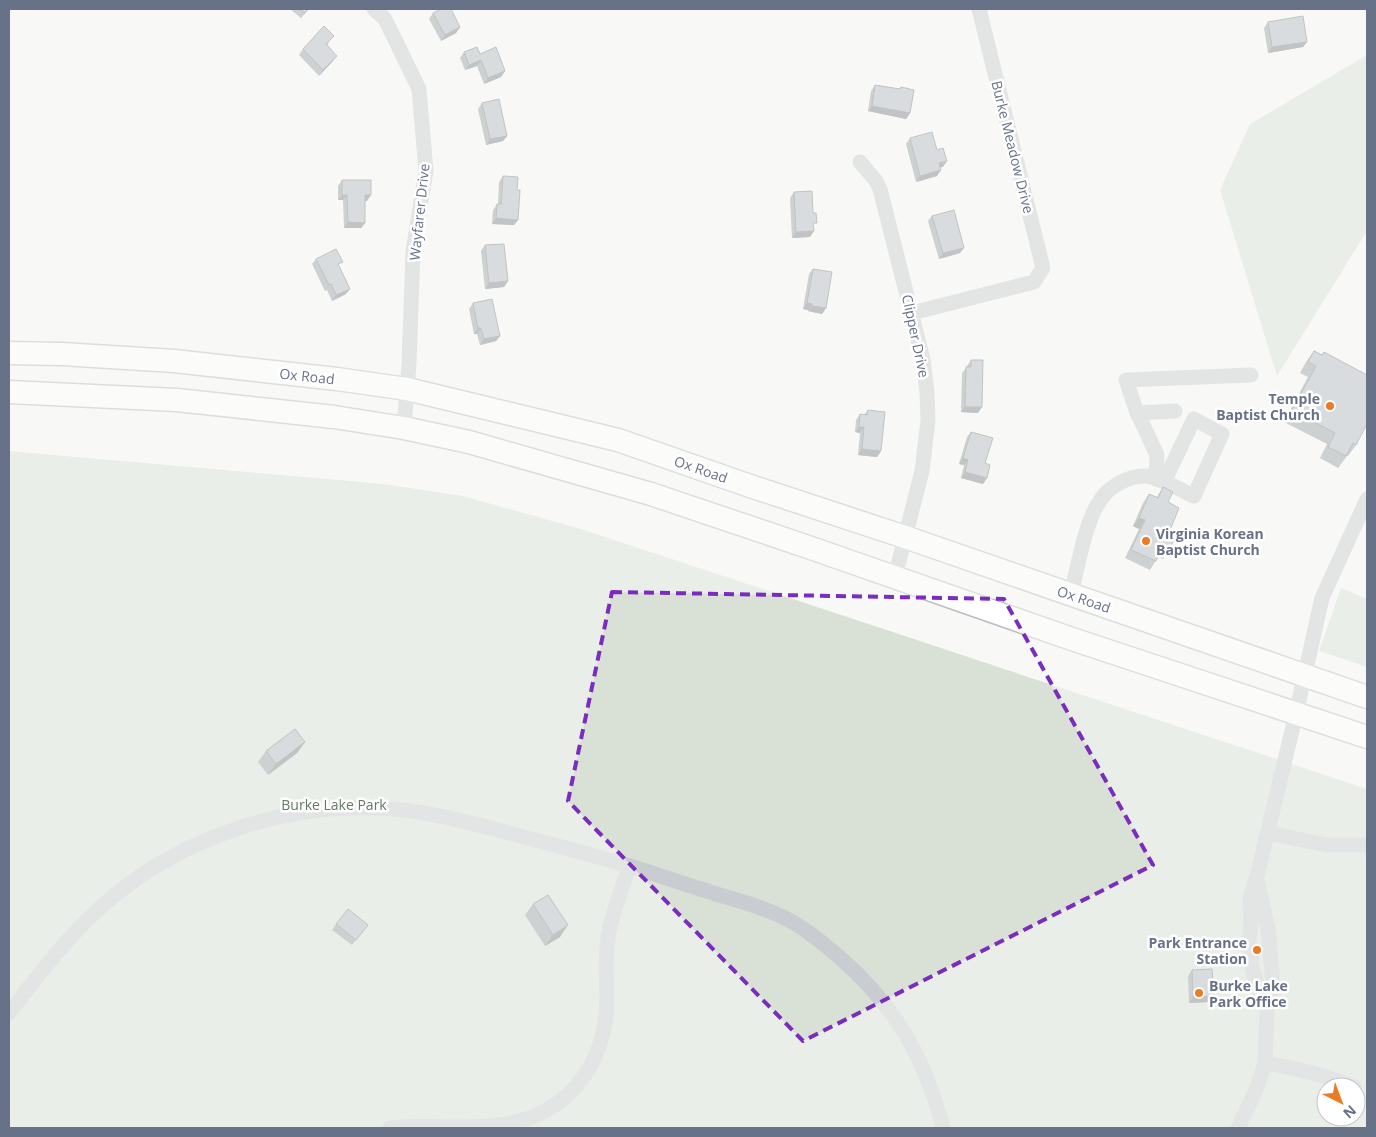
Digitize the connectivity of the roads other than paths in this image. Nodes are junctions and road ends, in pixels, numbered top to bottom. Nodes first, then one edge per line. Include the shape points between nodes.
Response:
1 (374, 9) edge
2 (979, 9) edge
3 (860, 162) dead end
4 (912, 313) junction
5 (9, 353) edge
6 (1251, 376) dead end
7 (407, 389) junction
8 (9, 392) edge
9 (1175, 411) dead end
10 (1138, 413) junction
11 (404, 428) junction
12 (1160, 480) junction
13 (1367, 499) edge
14 (905, 537) junction
15 (895, 577) junction
16 (1071, 594) junction
17 (1305, 675) junction
18 (1367, 697) edge
19 (1296, 714) junction
20 (1367, 737) edge
21 (1268, 833) junction
22 (1367, 846) edge
23 (630, 866) junction
24 (1257, 876) junction
25 (1265, 1006) junction
26 (9, 1013) edge
27 (1265, 1063) junction
28 (1328, 1077) edge
29 (390, 1128) edge
30 (943, 1128) edge
31 (1238, 1128) edge

1 - 7 street, Wayfarer Drive via 385,20 419,88 426,171 413,251
2 - 4 street, Burke Meadow Drive via 1043,268 1034,282
3 - 4 street, Clipper Drive via 880,189
4 - 14 street, Clipper Drive via 923,359 928,420 922,471
5 - 7 highway, Ox Road via 174,361
6 - 10 street via 1126,380
7 - 11 street, Wayfarer Drive
7 - 14 highway, Ox Road via 618,440
8 - 11 highway via 178,400
9 - 10 street
10 - 12 street via 1157,455
11 - 15 highway via 469,442 651,494
12 - 12 street via 1194,419 1222,434 1194,496
12 - 16 street via 1144,476 1128,479 1111,488 1099,502 1089,524
13 - 17 street via 1322,598
14 - 15 street, Clipper Drive
14 - 16 highway, Ox Road
15 - 19 highway
16 - 17 highway, Ox Road
17 - 18 highway, Ox Road
17 - 19 street
19 - 20 highway
19 - 21 street
21 - 22 street via 1326,845
21 - 24 street
23 - 26 street via 467,821 423,813 338,809 281,816 220,834 136,879 66,942
23 - 29 street via 609,936 607,1001 599,1049 588,1071 570,1094 543,1112 501,1125
23 - 30 street via 756,905 790,920 828,947 873,988 908,1036 938,1107
24 - 25 street via 1268,929 1272,984
24 - 25 street via 1250,899 1249,941 1253,972
25 - 27 street
27 - 28 street
27 - 31 street

